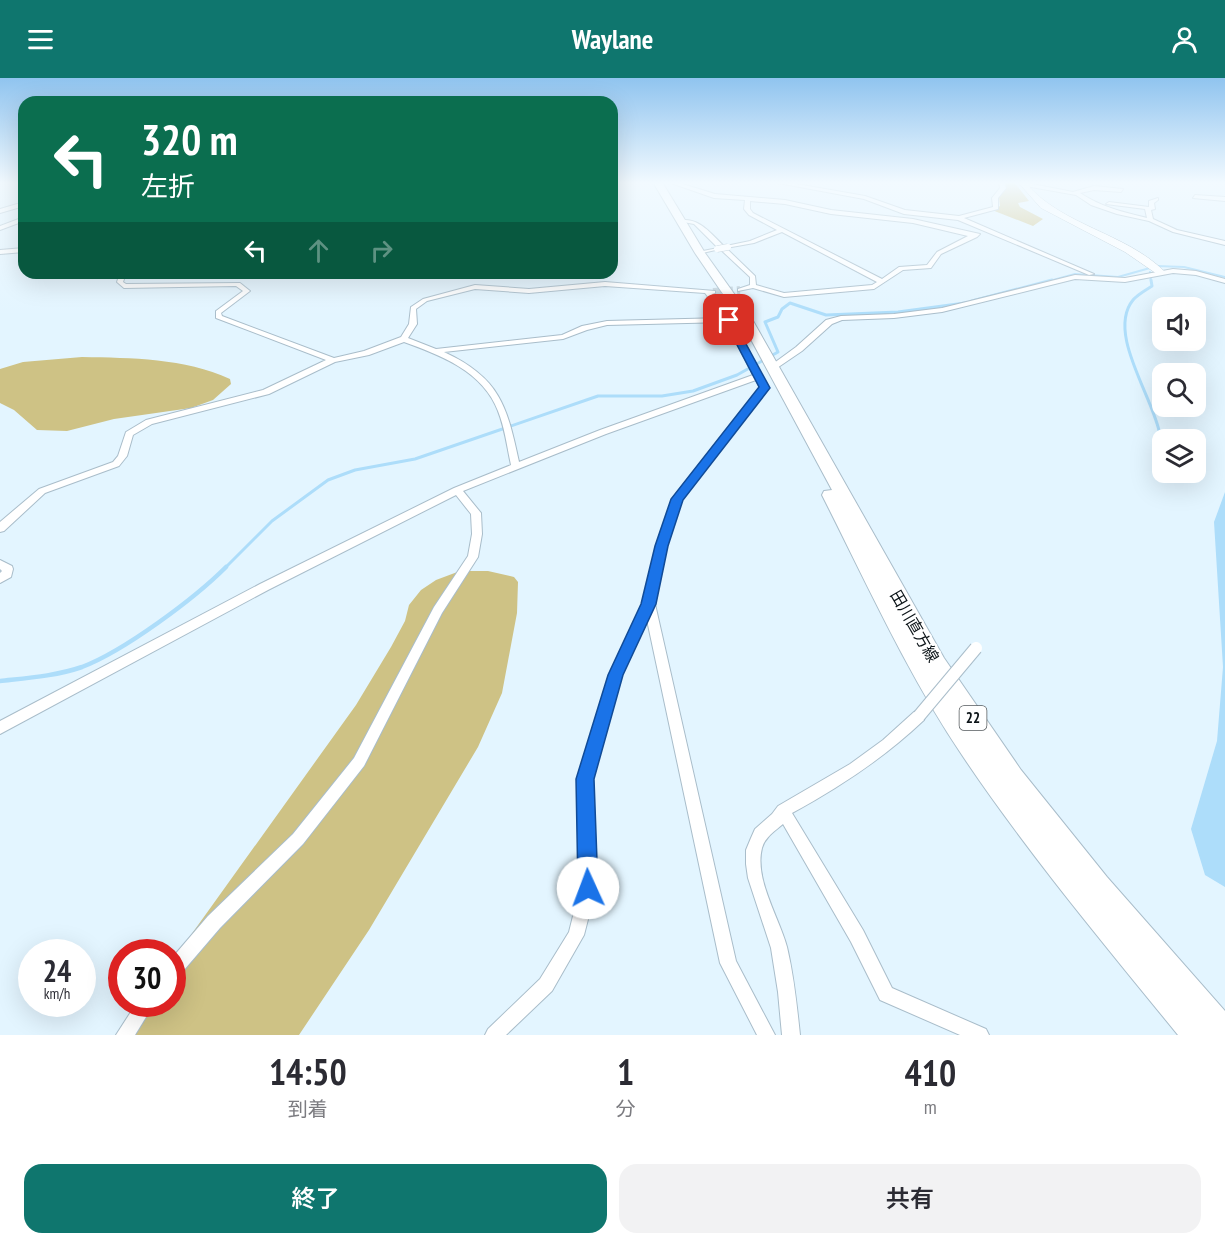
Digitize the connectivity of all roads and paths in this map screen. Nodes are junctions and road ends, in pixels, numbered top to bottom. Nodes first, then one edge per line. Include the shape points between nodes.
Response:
1 (684, 227) edge
2 (685, 227) edge
3 (700, 227) edge
4 (776, 227) edge
5 (944, 227) edge
6 (983, 227) edge
7 (1081, 227) edge
8 (1166, 227) edge
9 (987, 228) junction
10 (782, 230) junction
11 (975, 236) junction
12 (1225, 243) edge
13 (18, 250) edge
14 (0, 252) edge
15 (700, 253) junction
16 (1156, 269) junction
17 (1100, 278) junction
18 (121, 279) edge
19 (881, 281) junction
20 (1225, 281) edge
21 (753, 286) junction
22 (740, 290) tunnel mouth
23 (729, 320) junction
24 (404, 339) junction
25 (435, 351) junction
26 (333, 360) junction
27 (766, 371) junction
28 (516, 467) junction
29 (457, 490) junction
30 (0, 528) edge
31 (0, 564) edge
32 (0, 579) edge
33 (649, 604) junction
34 (976, 648) dead end
35 (0, 728) edge
36 (783, 811) junction
37 (186, 955) edge
38 (137, 1017) edge
39 (1193, 1033) edge
40 (1225, 1034) edge
41 (125, 1035) edge
42 (494, 1035) edge
43 (766, 1035) edge
44 (791, 1035) edge
45 (980, 1035) edge

1 - 15 main road, 田川直方線 / 22
2 - 39 main road, 田川直方線 / 22 via 932,689 970,748 1096,914
3 - 21 street via 753,277
4 - 10 street
5 - 11 street
6 - 9 street
7 - 16 street
8 - 12 street
9 - 11 street
9 - 17 street
10 - 15 street, bridge via 752,242
10 - 19 street
11 - 19 street via 939,253 930,267 901,268
13 - 14 street
15 - 27 main road, 田川直方線 / 22 via 746,319
16 - 17 street via 1125,279
16 - 20 street
17 - 27 street via 1075,277 942,310 834,320
18 - 26 street via 124,286 238,284 247,291 218,312 218,317
19 - 21 street via 874,287 784,295
21 - 22 street
23 - 24 street via 710,292 605,284 529,291 475,288 417,304 413,308 413,324
23 - 25 street via 608,323 564,338
23 - 27 street
24 - 25 street
24 - 26 street
25 - 28 street via 465,365 486,384 500,405
26 - 30 street via 266,392 149,422 129,434 116,464 42,491
27 - 28 street
27 - 33 street via 764,388 677,499 661,546
27 - 40 main road, 田川直方線 / 22 via 937,664 1013,778 1098,886
28 - 29 street
29 - 35 street via 264,587
29 - 37 street via 476,513 473,557 438,610 359,762 298,839
31 - 32 street via 8,569
33 - 42 street via 615,675 585,779 588,888 576,935 546,986
33 - 43 street via 728,963
34 - 36 street, bridge via 896,740 846,776
36 - 44 street via 758,837 753,858 757,886 779,945
36 - 45 street via 857,936 886,994
38 - 41 street

